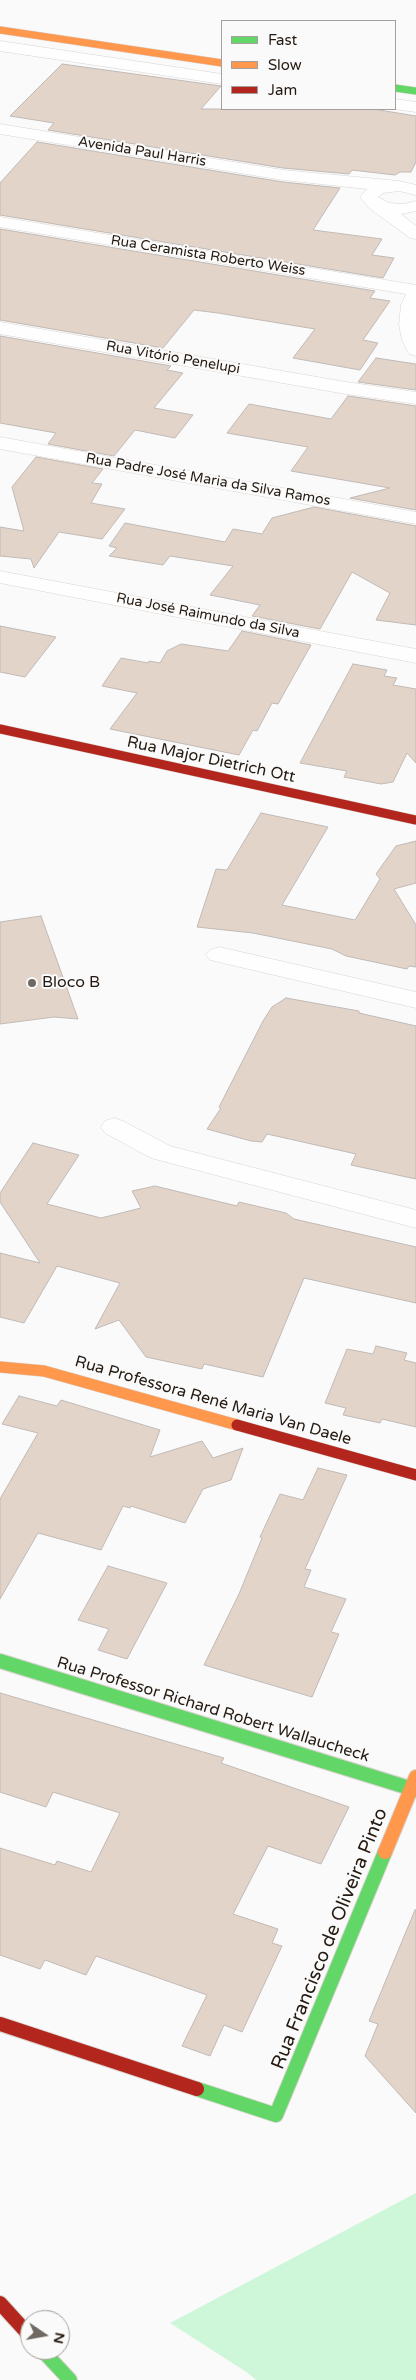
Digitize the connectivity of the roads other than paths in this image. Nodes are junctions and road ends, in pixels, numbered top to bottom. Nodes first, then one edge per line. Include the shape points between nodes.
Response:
1 (0, 30) edge
2 (0, 46) edge
3 (221, 63) edge
4 (221, 78) edge
5 (396, 88) edge
6 (416, 91) edge
7 (396, 104) edge
8 (416, 107) edge
9 (0, 129) edge
10 (283, 175) junction
11 (391, 186) junction
12 (416, 194) edge
13 (375, 204) junction
14 (0, 222) edge
15 (416, 234) edge
16 (416, 290) edge
17 (0, 328) edge
18 (416, 350) edge
19 (416, 385) edge
20 (346, 388) junction
21 (416, 398) edge
22 (0, 443) edge
23 (416, 518) edge
24 (0, 577) edge
25 (416, 640) edge
26 (371, 647) junction
27 (416, 656) edge
28 (0, 729) edge
29 (416, 820) edge
30 (219, 955) dead end
31 (416, 1000) edge
32 (114, 1127) dead end
33 (416, 1219) edge
34 (0, 1367) edge
35 (416, 1475) edge
36 (0, 1661) edge
37 (416, 1777) edge
38 (414, 1789) edge
39 (0, 2024) edge
40 (0, 2303) edge
41 (20, 2325) edge
42 (51, 2360) edge
43 (70, 2380) edge

1 - 3 street
2 - 4 street
5 - 6 street
7 - 8 street
9 - 10 street, Avenida Paul Harris
10 - 11 street, Avenida Paul Harris
10 - 13 street, Avenida Paul Harris
11 - 12 street, Avenida Paul Harris
11 - 13 street via 370,194
12 - 13 street via 396,209
13 - 15 street
14 - 16 street, Rua Ceramista Roberto Weiss
16 - 18 street via 410,305 408,325
17 - 20 street, Rua Vitório Penelupi
19 - 20 street
20 - 21 street
22 - 23 street, Rua Padre José Maria da Silva Ramos
24 - 26 street, Rua José Raimundo da Silva
25 - 26 street
26 - 27 street, Rua José Raimundo da Silva
28 - 29 street, Rua Major Dietrich Ott
30 - 31 street
32 - 33 street via 161,1152
34 - 35 street, Rua Professora René Maria Van Daele via 44,1371
36 - 38 street, Rua Professor Richard Robert Wallaucheck
37 - 38 street, Rua Francisco de Oliveira Pinto
38 - 39 street, Rua Francisco de Oliveira Pinto via 276,2115
40 - 41 street
42 - 43 street

